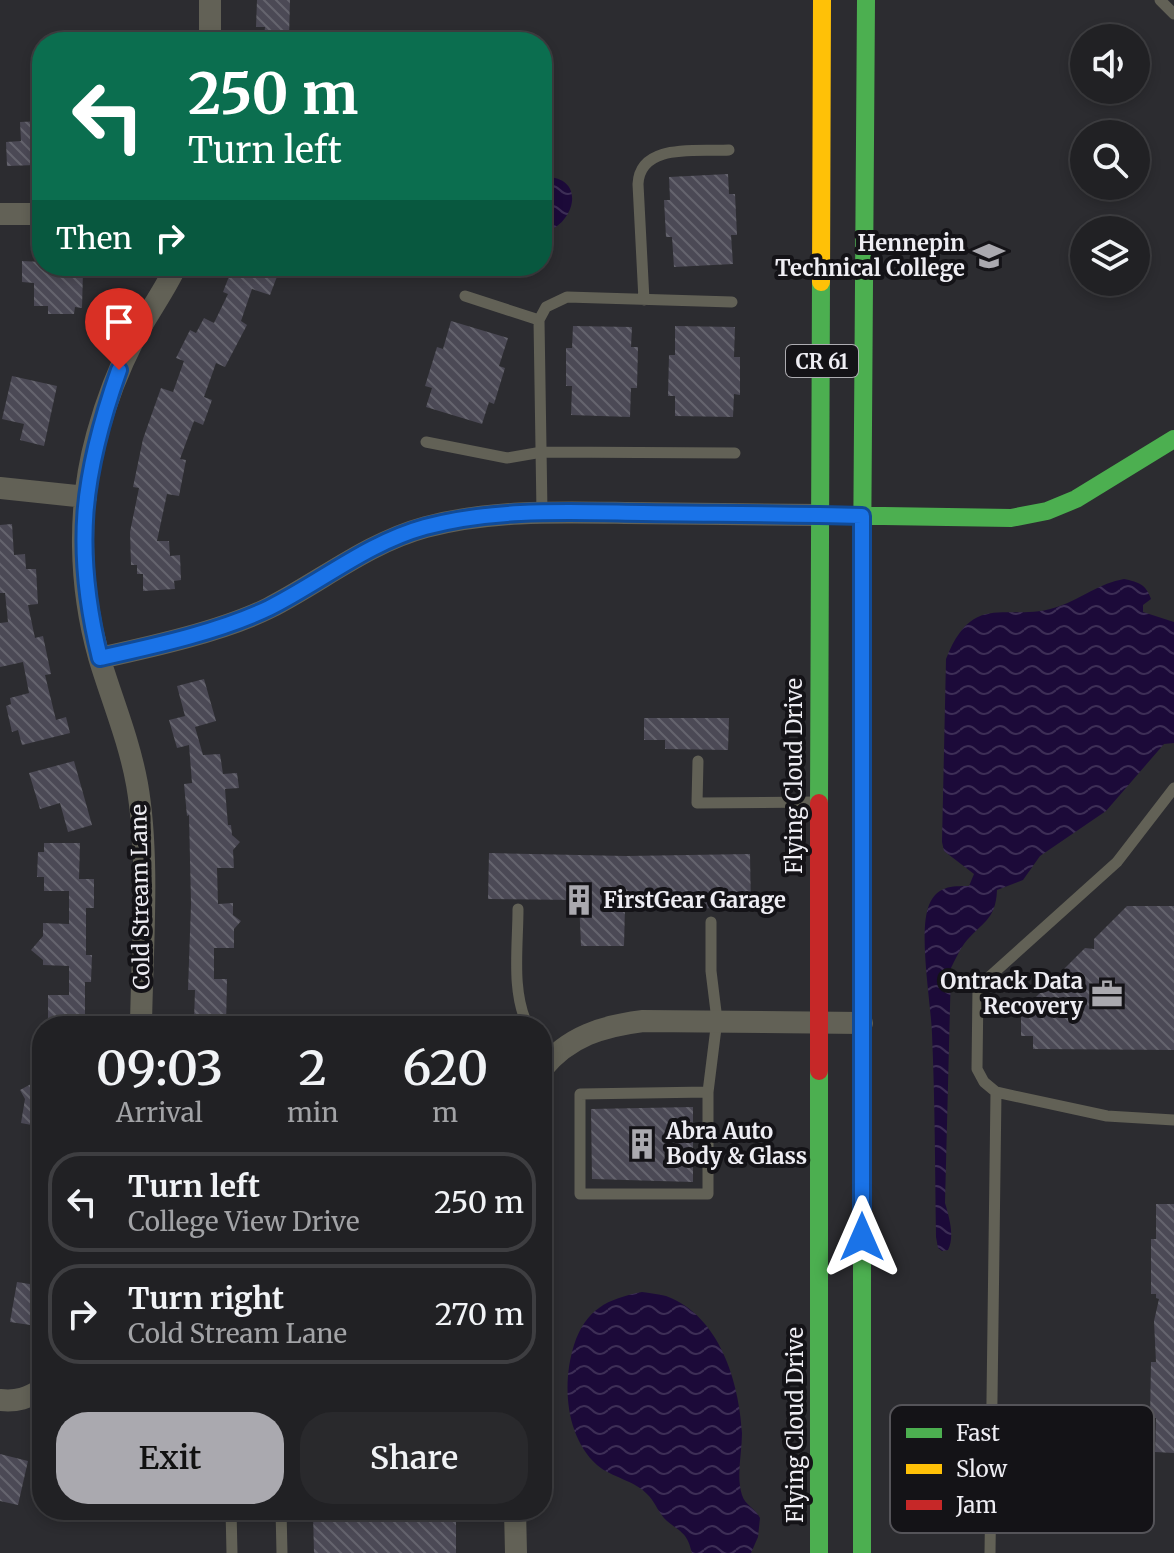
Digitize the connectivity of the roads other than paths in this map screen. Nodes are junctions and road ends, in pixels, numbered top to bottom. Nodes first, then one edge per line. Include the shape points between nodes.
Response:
1 (210, 0) edge
2 (822, 0) edge
3 (866, 0) edge
4 (1160, 0) edge
5 (1174, 14) edge
6 (210, 32) edge
7 (729, 150) dead end
8 (0, 214) edge
9 (32, 214) edge
10 (171, 276) edge
11 (465, 296) dead end
12 (644, 300) junction
13 (732, 302) dead end
14 (539, 320) junction
15 (1174, 439) edge
16 (426, 442) dead end
17 (542, 452) junction
18 (735, 453) dead end
19 (0, 488) edge
20 (86, 497) junction
21 (542, 512) junction
22 (820, 515) junction
23 (862, 516) junction
24 (100, 658) junction
25 (698, 761) dead end
26 (1174, 788) edge
27 (817, 802) junction
28 (518, 909) dead end
29 (711, 922) dead end
30 (141, 1016) edge
31 (523, 1016) edge
32 (717, 1020) junction
33 (818, 1022) junction
34 (862, 1023) junction
35 (552, 1052) edge
36 (708, 1092) junction
37 (996, 1092) junction
38 (1174, 1120) edge
39 (32, 1396) edge
40 (0, 1400) edge
41 (993, 1405) edge
42 (231, 1520) edge
43 (281, 1520) edge
44 (515, 1520) edge
45 (990, 1533) edge
46 (232, 1553) edge
47 (282, 1553) edge
48 (516, 1553) edge
49 (819, 1553) edge
50 (862, 1553) edge
51 (990, 1553) edge

1 - 6 street
2 - 22 main road, Flying Cloud Drive / CR 61
3 - 23 main road, CR 61
4 - 5 lane
7 - 12 lane via 659,154 643,166 638,184
8 - 9 street
10 - 20 street, Cold Stream Lane via 119,370 97,436
11 - 14 lane
12 - 13 lane
12 - 14 lane via 567,297 546,307
14 - 17 lane
15 - 23 main road via 1047,511 1011,518
16 - 17 lane via 507,458
17 - 18 lane
17 - 21 lane
19 - 20 street
20 - 24 street, Cold Stream Lane via 84,570
21 - 22 street
21 - 24 street via 425,527 350,560 265,610
22 - 23 main road
22 - 27 main road, Flying Cloud Drive / CR 61
23 - 34 main road, CR 61
24 - 30 street, Cold Stream Lane via 138,785 143,835
25 - 27 lane via 697,803
26 - 37 lane via 1117,862 978,987 977,1069
27 - 33 main road, Flying Cloud Drive / CR 61
28 - 31 lane
29 - 32 lane
32 - 33 street
32 - 35 street via 610,1025
32 - 36 lane
33 - 34 street
33 - 49 main road, Flying Cloud Drive / CR 61
34 - 50 main road, CR 61
36 - 36 lane via 580,1094 580,1194 708,1194
37 - 38 lane via 1107,1116
37 - 41 lane
39 - 40 street via 16,1402
42 - 46 lane
43 - 47 lane
44 - 48 street
45 - 51 lane

